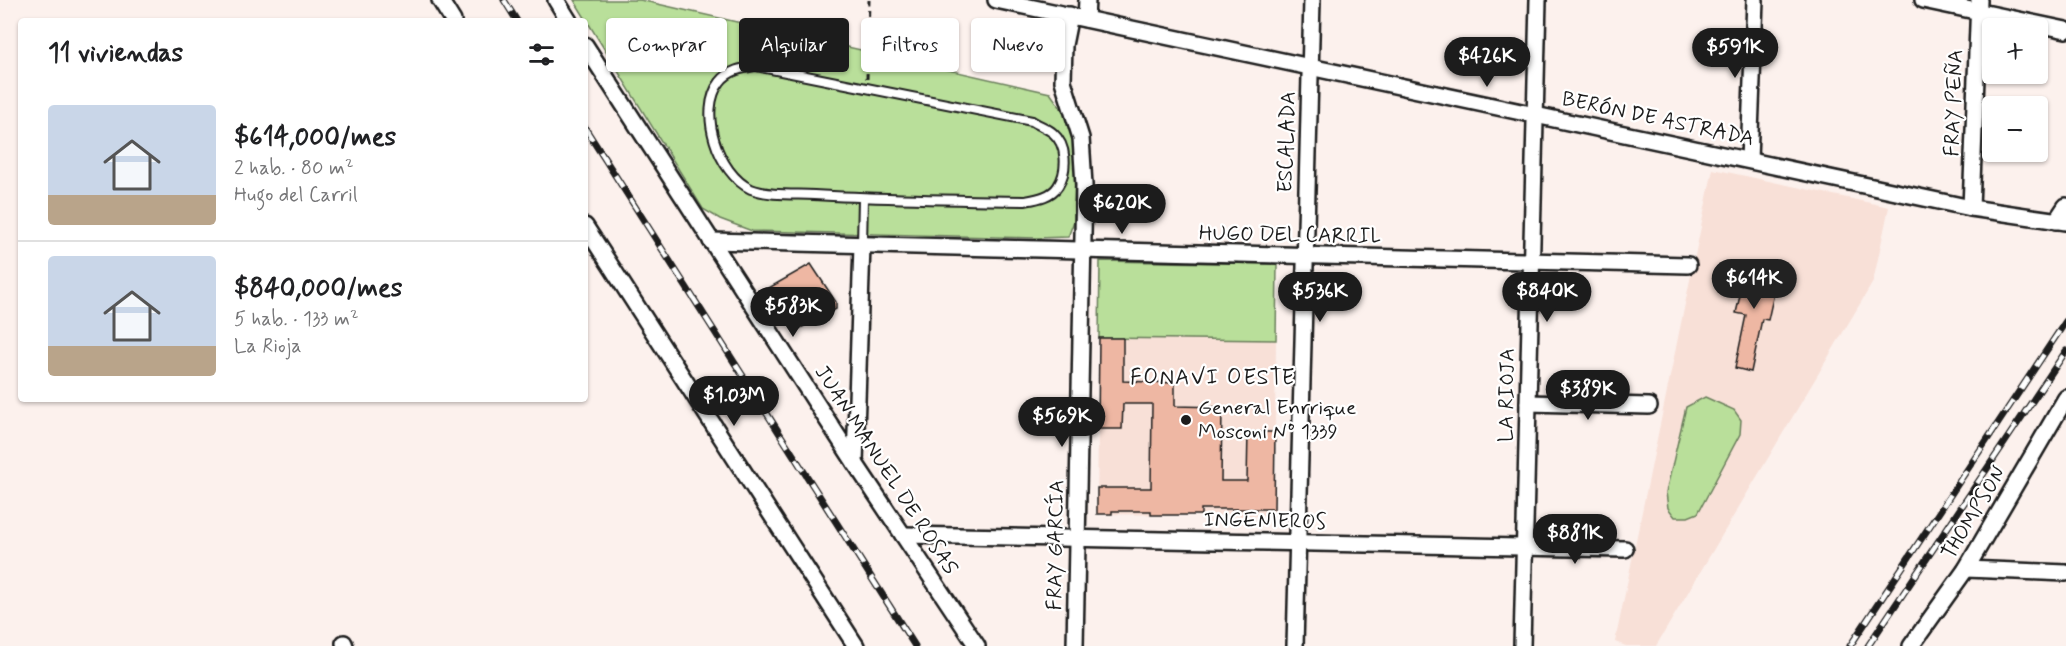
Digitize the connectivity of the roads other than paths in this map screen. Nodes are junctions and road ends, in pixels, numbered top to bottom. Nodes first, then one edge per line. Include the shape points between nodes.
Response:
1 (440, 0) edge
2 (556, 0) edge
3 (996, 0) edge
4 (1087, 0) edge
5 (1312, 0) edge
6 (1538, 0) edge
7 (1755, 0) edge
8 (1923, 0) edge
9 (1979, 6) edge
10 (1070, 15) junction
11 (451, 18) edge
12 (567, 18) edge
13 (1086, 19) junction
14 (2066, 30) edge
15 (588, 50) edge
16 (1311, 67) junction
17 (1535, 115) junction
18 (1749, 160) junction
19 (863, 198) junction
20 (2066, 206) edge
21 (1971, 208) junction
22 (2061, 221) edge
23 (588, 231) edge
24 (711, 241) junction
25 (862, 245) junction
26 (1082, 250) junction
27 (1305, 256) junction
28 (1532, 262) junction
29 (1688, 266) dead end
30 (2066, 398) edge
31 (1528, 403) junction
32 (1650, 406) dead end
33 (855, 463) junction
34 (903, 535) junction
35 (1077, 538) junction
36 (1298, 543) junction
37 (1525, 547) junction
38 (1625, 549) dead end
39 (1966, 569) junction
40 (2066, 573) edge
41 (855, 646) edge
42 (977, 646) edge
43 (1076, 646) edge
44 (1295, 646) edge
45 (1522, 646) edge
46 (1911, 646) edge

1 - 11 street
2 - 12 street
3 - 10 street, BERÓN DE ASTRADA
4 - 13 street
5 - 16 street, ESCALADA
6 - 17 street, LA RIOJA
7 - 18 street
8 - 9 street
9 - 14 street
9 - 21 street, FRAY PEÑA
10 - 13 street, BERÓN DE ASTRADA
10 - 26 street, FRAY GARCÍA via 1063,81 1081,138
13 - 16 street, BERÓN DE ASTRADA
15 - 24 street, JUAN MANUEL DE ROSAS
16 - 17 street, BERÓN DE ASTRADA
16 - 27 street, ESCALADA
17 - 18 street, BERÓN DE ASTRADA
17 - 28 street, LA RIOJA
18 - 21 street, BERÓN DE ASTRADA
19 - 19 lane via 1025,201 1043,197 1058,187 1064,168 1064,148 1053,133 1032,122 756,66 736,69 720,82 710,101 710,127 718,153 733,175 751,189 772,193
19 - 25 lane
20 - 22 street
21 - 22 street, BERÓN DE ASTRADA
23 - 41 street
24 - 25 street, HUGO DEL CARRIL
24 - 33 street, JUAN MANUEL DE ROSAS
25 - 26 street, HUGO DEL CARRIL
25 - 33 street
26 - 27 street, HUGO DEL CARRIL
26 - 35 street, FRAY GARCÍA
27 - 28 street, HUGO DEL CARRIL
27 - 36 street, ESCALADA
28 - 29 street, HUGO DEL CARRIL
28 - 31 street, LA RIOJA
30 - 39 street, THOMPSON
31 - 32 street
31 - 37 street, LA RIOJA
33 - 34 street, JUAN MANUEL DE ROSAS
34 - 35 street, INGENIEROS
34 - 42 street, JUAN MANUEL DE ROSAS
35 - 36 street, INGENIEROS
35 - 43 street, FRAY GARCÍA
36 - 37 street, INGENIEROS
36 - 44 street, ESCALADA
37 - 38 street, INGENIEROS
37 - 45 street, LA RIOJA
39 - 40 street
39 - 46 street, THOMPSON

